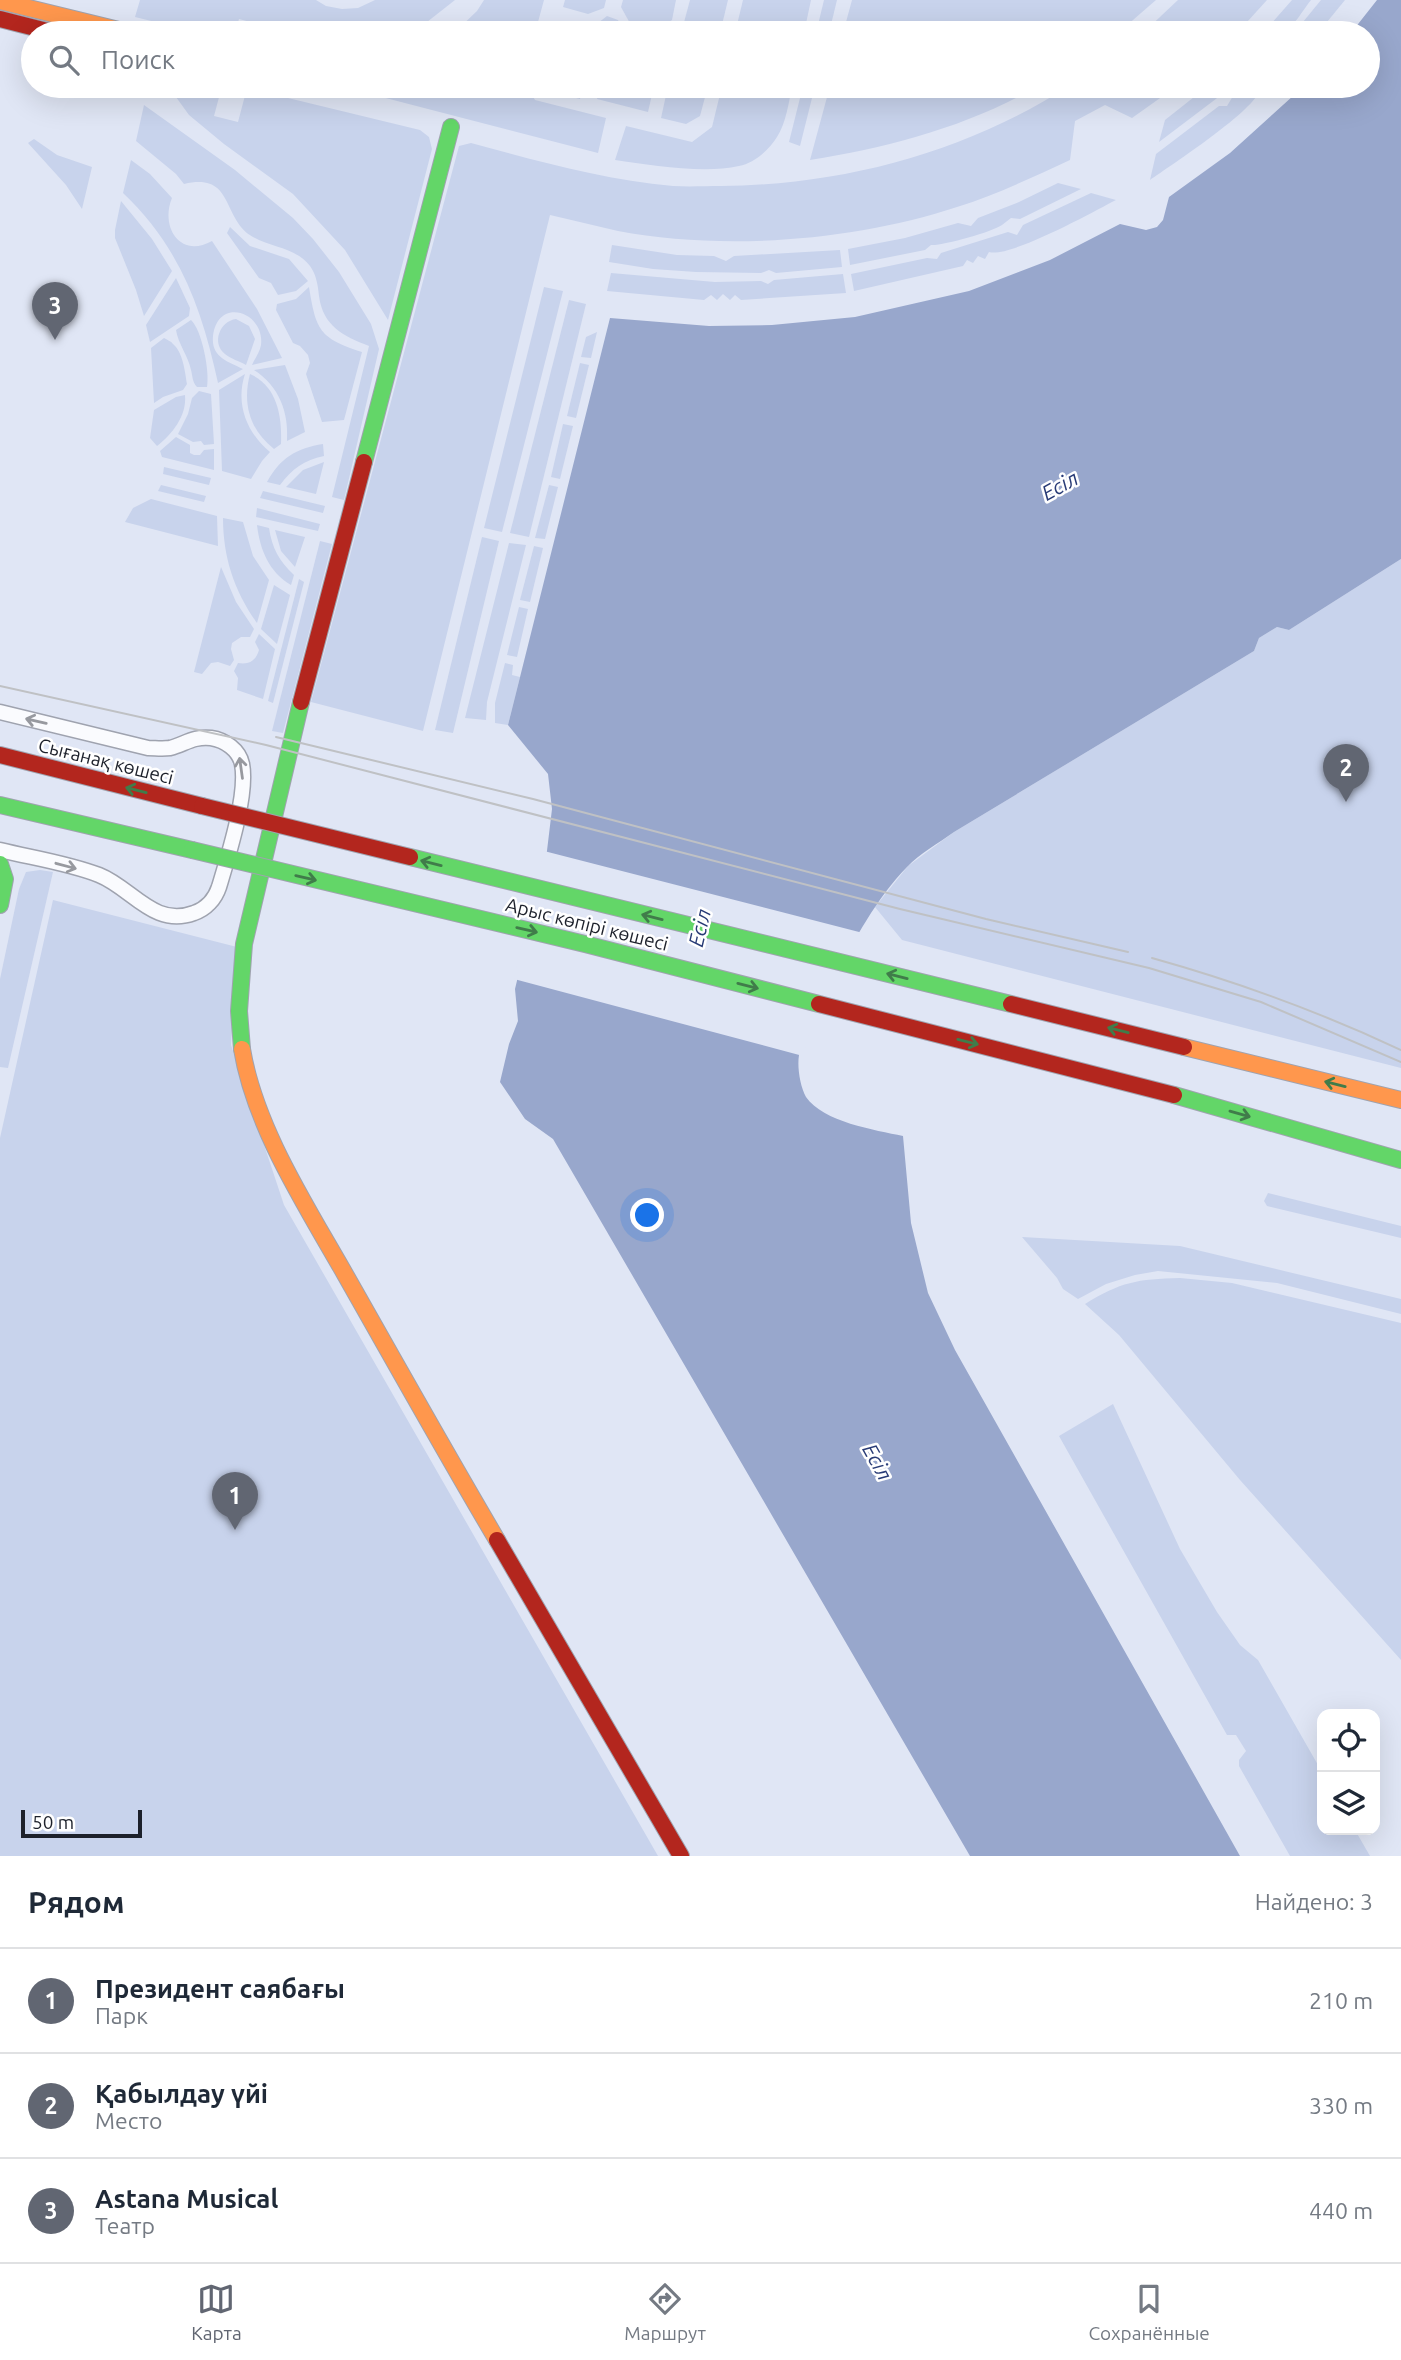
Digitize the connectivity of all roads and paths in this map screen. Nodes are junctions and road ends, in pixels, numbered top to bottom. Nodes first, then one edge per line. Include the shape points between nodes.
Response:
1 (0, 1) edge
2 (0, 19) edge
3 (82, 21) edge
4 (21, 24) edge
5 (451, 127) dead end
6 (0, 712) edge
7 (0, 755) edge
8 (0, 804) edge
9 (202, 806) joint
10 (0, 850) edge
11 (0, 864) edge
12 (0, 905) edge
13 (1401, 1100) edge
14 (1401, 1160) edge
15 (681, 1856) edge

1 - 3 main road
2 - 4 main road
5 - 15 main road via 284,764 250,914 242,966 240,1034 260,1106 300,1194
10 -> 6 street via 95,874 159,914 184,916 216,896 243,776 238,753 218,739 197,737 173,747 148,748
9 -> 7 main road, Сығанақ көшесі
8 -> 14 main road, Арыс көпірі көшесі, bridge via 585,944 1174,1095
13 -> 9 main road, Арыс көпірі көшесі, bridge
11 - 12 main road via 5,881

